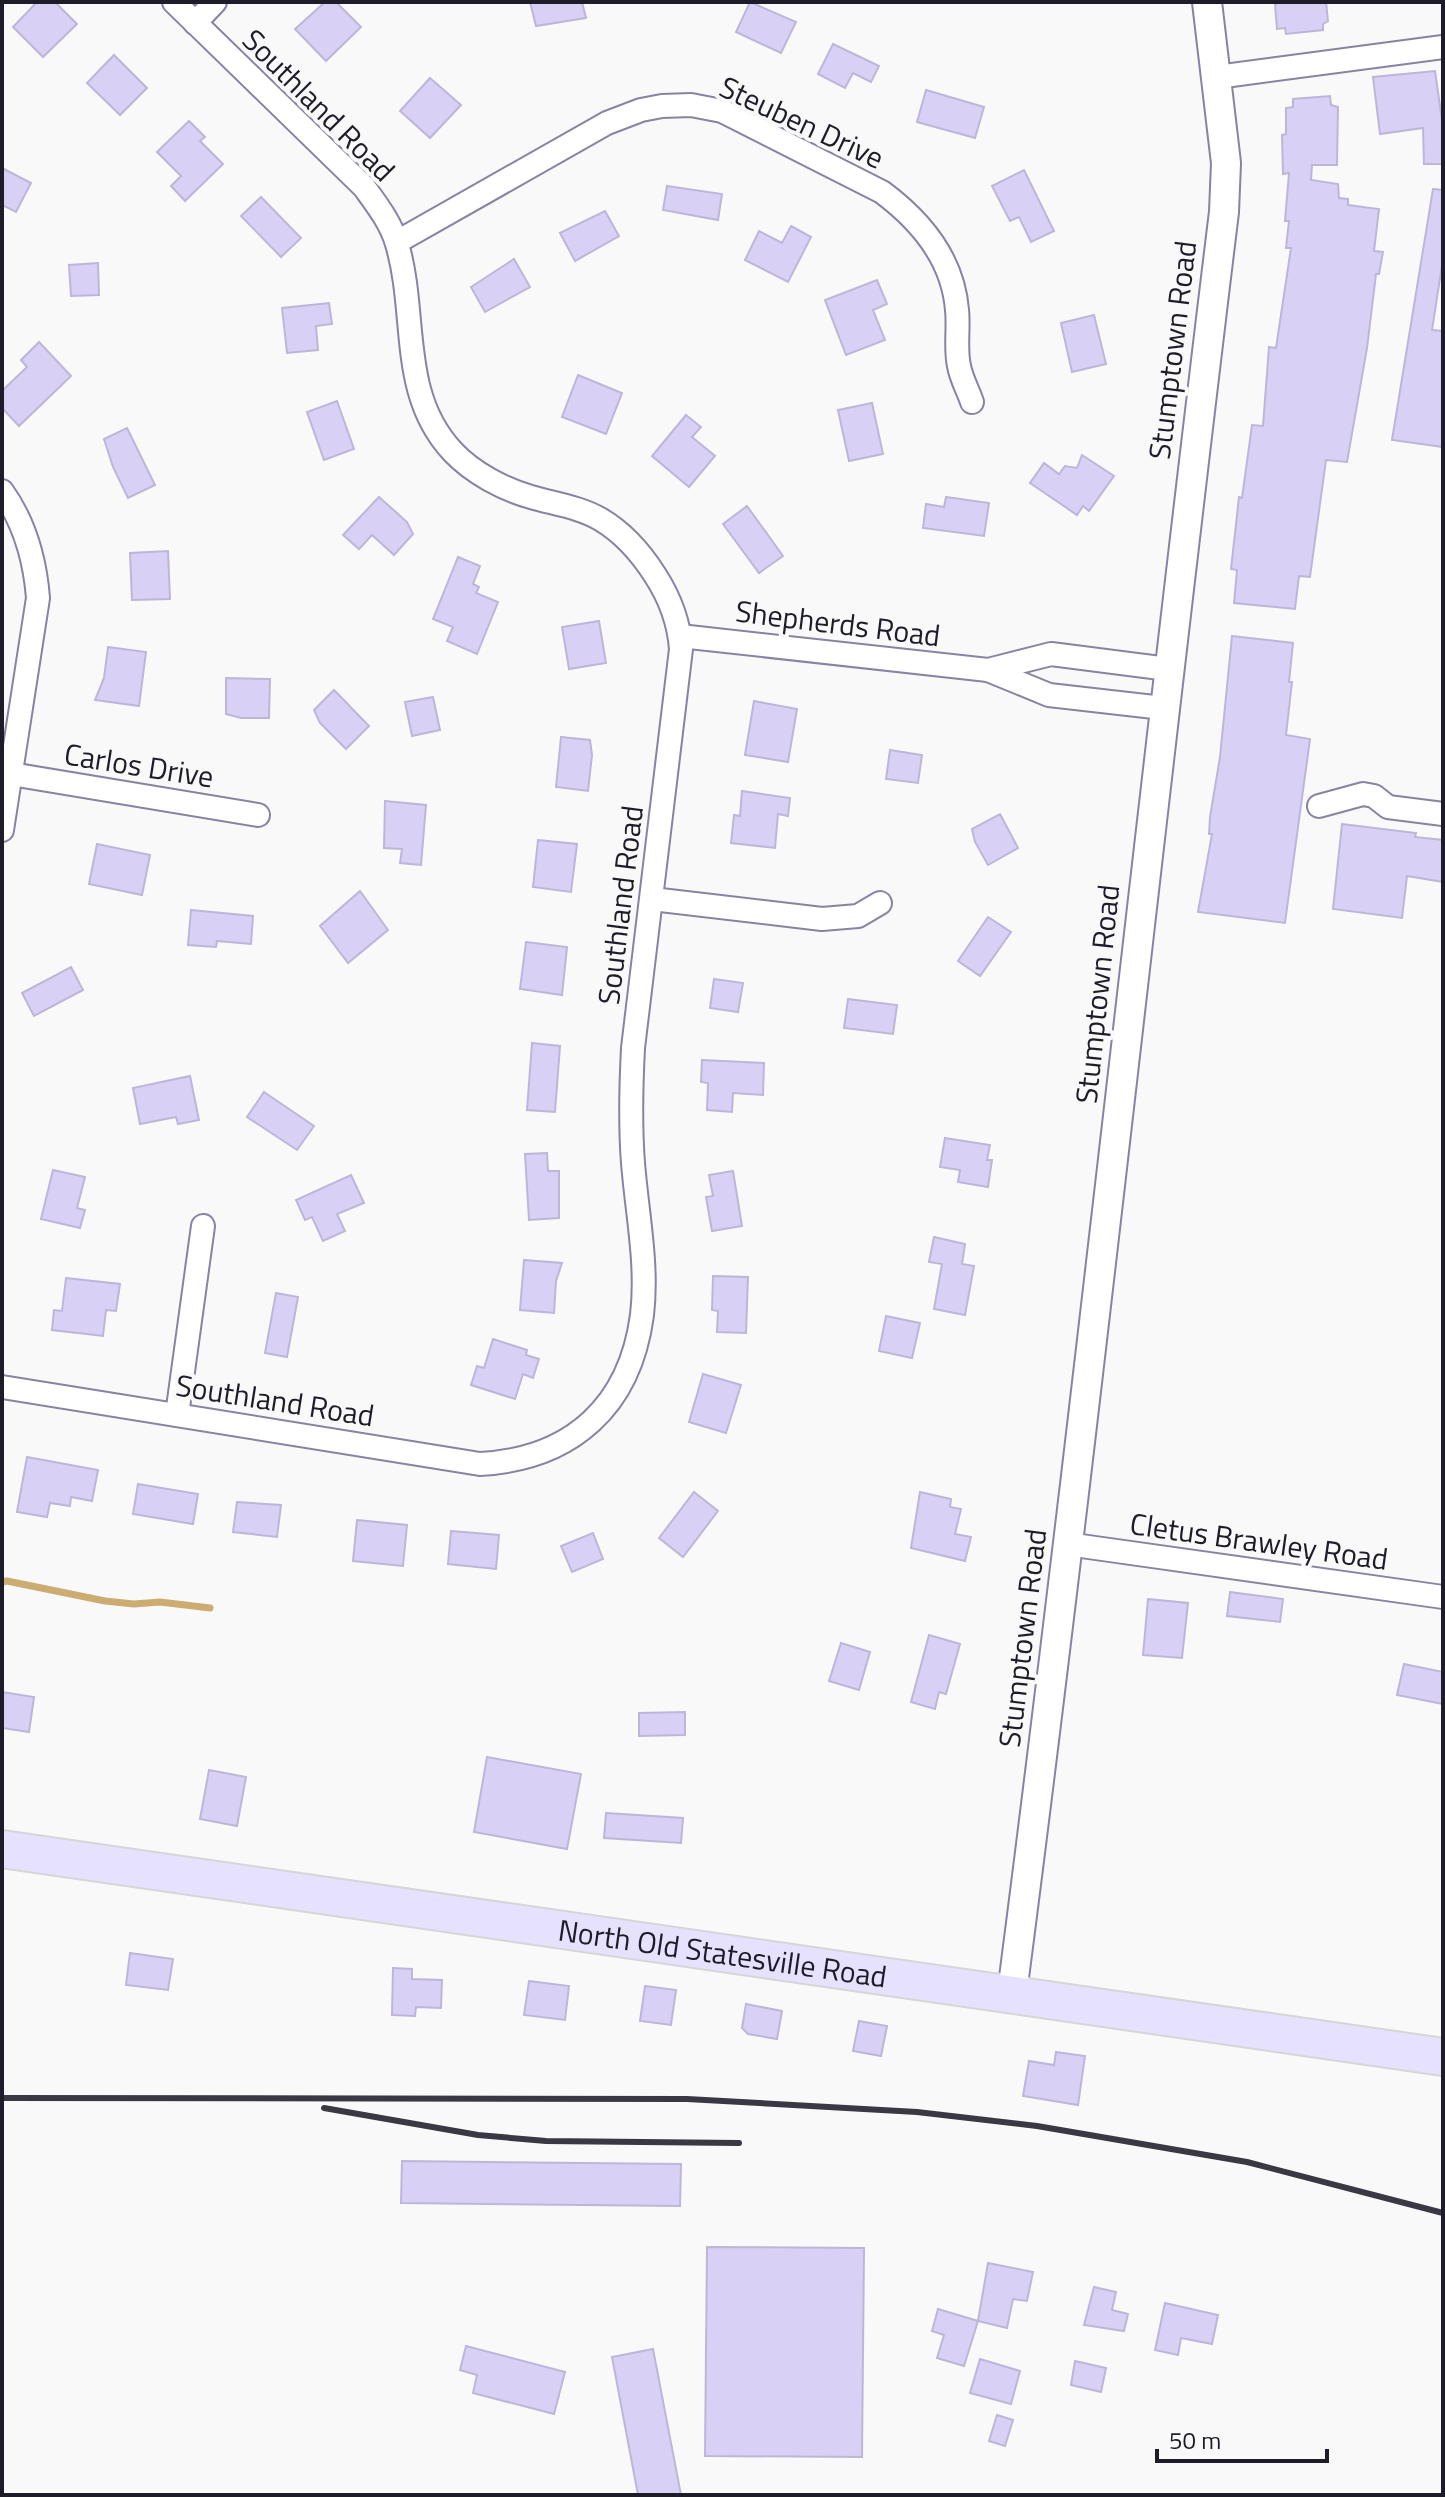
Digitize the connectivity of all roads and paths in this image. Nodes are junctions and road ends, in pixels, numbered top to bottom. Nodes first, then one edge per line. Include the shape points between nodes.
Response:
1 (174, 2) edge
2 (215, 2) edge
3 (1207, 2) edge
4 (195, 23) junction
5 (1443, 47) edge
6 (1217, 77) junction
7 (397, 242) junction
8 (972, 402) dead end
9 (2, 491) edge
10 (680, 636) junction
11 (1168, 669) junction
12 (988, 670) junction
13 (1163, 708) junction
14 (11, 774) junction
15 (1319, 806) dead end
16 (1443, 814) edge
17 (258, 815) dead end
18 (2, 830) edge
19 (652, 899) junction
20 (880, 903) dead end
21 (203, 1226) dead end
22 (2, 1387) edge
23 (177, 1415) junction
24 (1067, 1544) junction
25 (1443, 1597) edge
26 (2, 1849) edge
27 (1012, 1993) junction
28 (1443, 2057) edge

1 - 4 street, Southland Road
2 - 4 street
3 - 6 street, Stumptown Road
4 - 7 street, Southland Road via 364,187
5 - 6 street
6 - 11 street, Stumptown Road via 1226,163 1224,212
7 - 8 street, Steuben Drive via 618,118 662,106 722,111 882,192 925,230 953,285 959,368
7 - 10 street, Southland Road via 416,383 437,433 455,454 505,488 571,506 625,537 664,588
9 - 14 street via 25,532 38,598
10 - 12 street, Shepherds Road
10 - 19 street, Southland Road
11 - 12 street, Shepherds Road via 1051,654
11 - 13 street, Stumptown Road
12 - 13 street, Shepherds Road via 1049,695
13 - 24 street, Stumptown Road
14 - 17 street, Carlos Drive
14 - 18 street
15 - 16 street via 1363,794 1388,807
19 - 20 street via 822,919 858,916
19 - 23 street, Southland Road via 630,1105 642,1314 624,1379 595,1419 551,1450 507,1463 480,1464
21 - 23 street
22 - 23 street, Southland Road
24 - 25 street, Cletus Brawley Road
24 - 27 street, Stumptown Road
26 - 27 main road, North Old Statesville Road
27 - 28 main road, North Old Statesville Road

